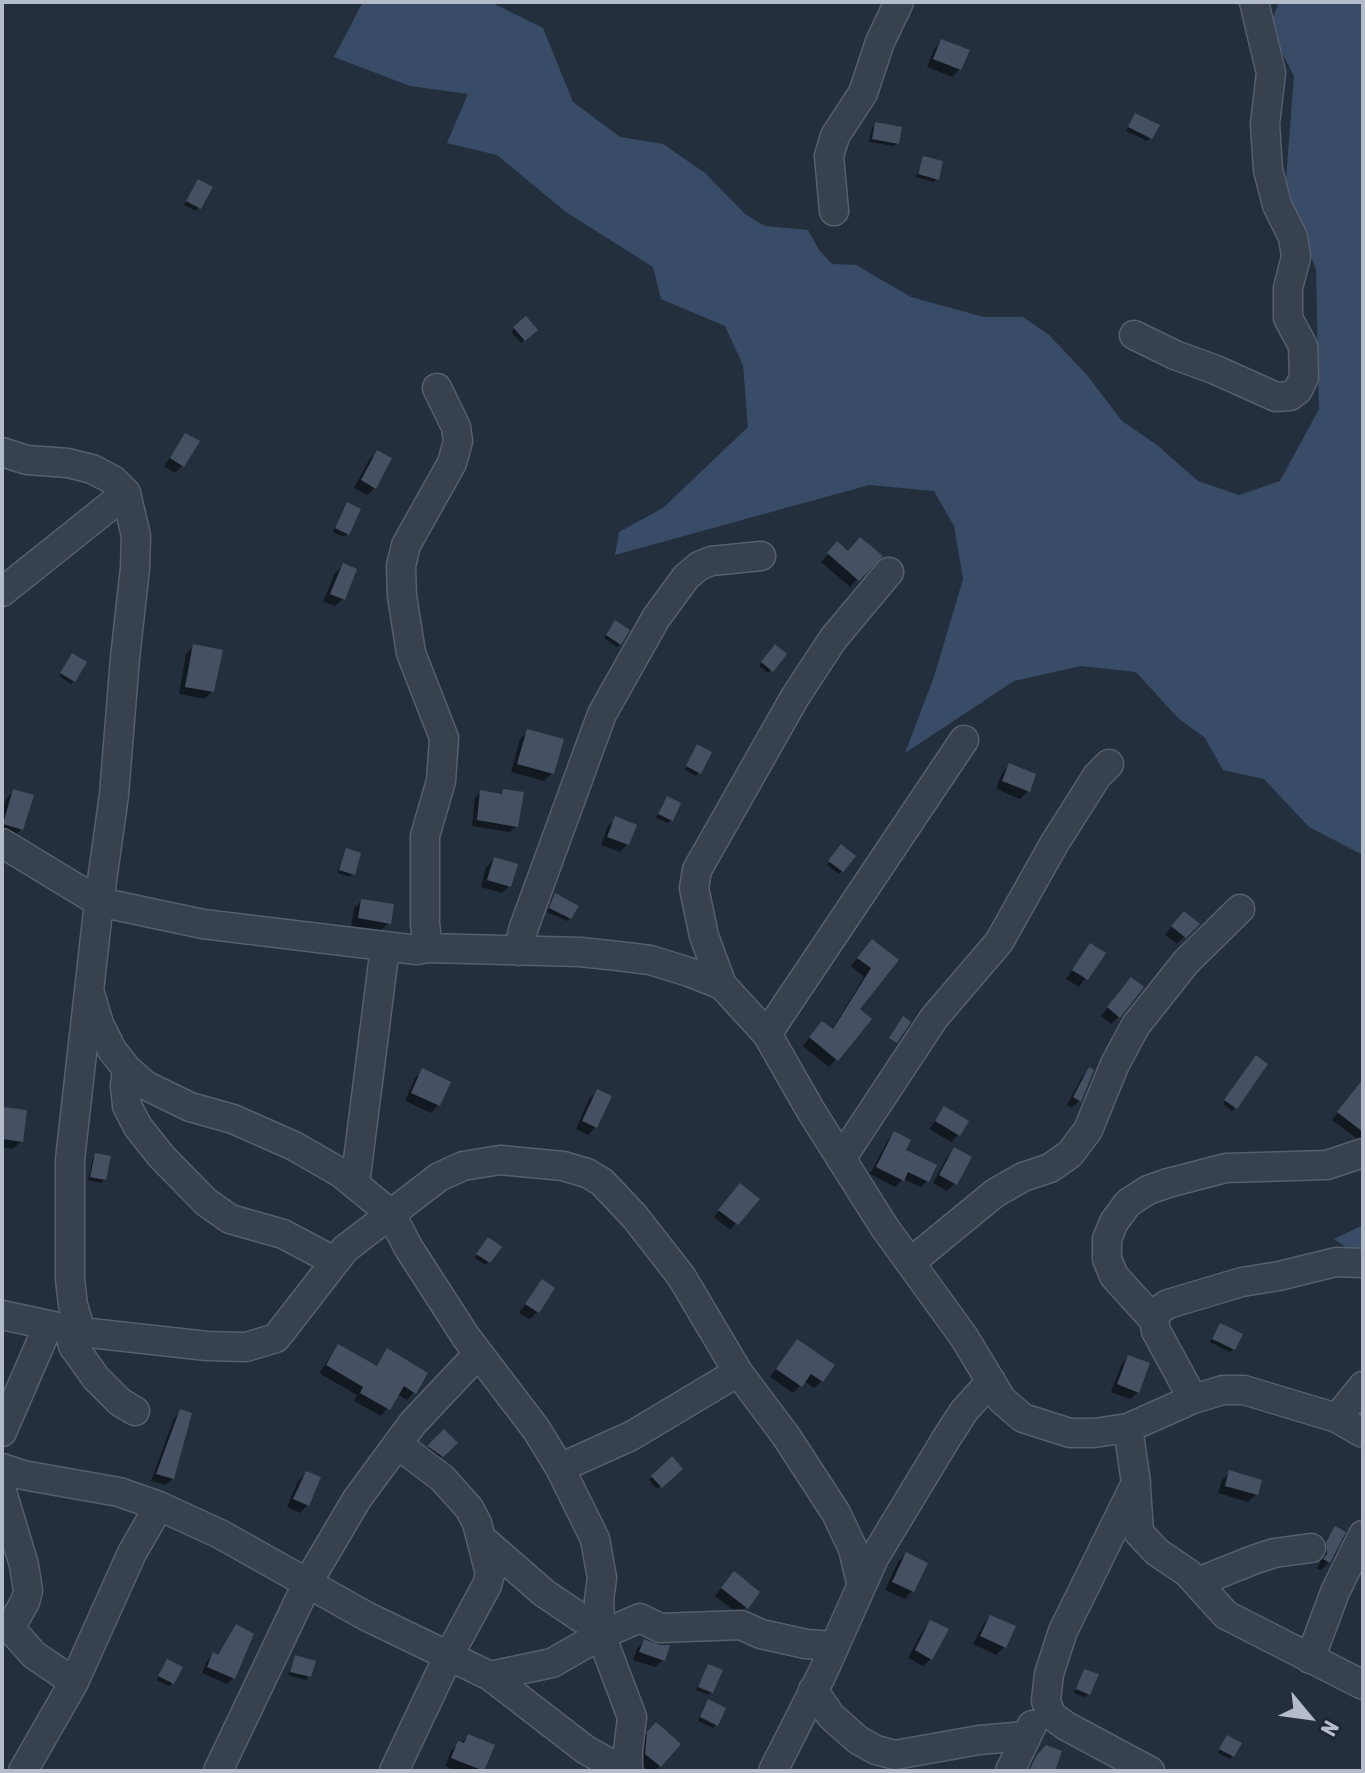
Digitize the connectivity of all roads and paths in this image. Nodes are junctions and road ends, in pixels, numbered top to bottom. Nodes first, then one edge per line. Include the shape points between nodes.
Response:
1 (899, 2) edge
2 (1254, 2) edge
3 (834, 211) dead end
4 (1134, 335) dead end
5 (437, 388) dead end
6 (2, 452) edge
7 (126, 493) junction
8 (761, 556) dead end
9 (889, 572) dead end
10 (2, 592) edge
11 (964, 740) dead end
12 (1109, 764) dead end
13 (2, 843) edge
14 (99, 902) junction
15 (1240, 909) dead end
16 (385, 947) junction
17 (428, 948) junction
18 (518, 951) junction
19 (722, 985) junction
20 (90, 993) junction
21 (767, 1034) junction
22 (127, 1069) junction
23 (1363, 1153) edge
24 (841, 1159) junction
25 (355, 1184) junction
26 (391, 1214) junction
27 (334, 1261) junction
28 (911, 1262) junction
29 (1363, 1263) edge
30 (2, 1315) edge
31 (1154, 1320) junction
32 (66, 1329) junction
33 (478, 1354) junction
34 (738, 1372) junction
35 (991, 1381) junction
36 (1363, 1386) edge
37 (1193, 1399) junction
38 (135, 1411) dead end
39 (1337, 1418) junction
40 (1128, 1428) junction
41 (2, 1432) edge
42 (1363, 1433) edge
43 (397, 1444) junction
44 (2, 1468) edge
45 (560, 1468) junction
46 (1136, 1483) junction
47 (2, 1492) edge
48 (159, 1506) junction
49 (1363, 1535) edge
50 (482, 1539) junction
51 (1311, 1548) dead end
52 (308, 1582) junction
53 (1198, 1582) junction
54 (861, 1583) junction
55 (6, 1626) edge
56 (600, 1629) junction
57 (834, 1646) junction
58 (448, 1657) junction
59 (1310, 1659) junction
60 (490, 1676) junction
61 (74, 1682) junction
62 (1363, 1685) edge
63 (813, 1690) junction
64 (1046, 1701) junction
65 (1026, 1736) junction
66 (23, 1771) edge
67 (218, 1771) edge
68 (394, 1771) edge
69 (626, 1771) edge
70 (773, 1771) edge
71 (1010, 1771) edge
72 (1150, 1771) edge

1 - 3 street via 863,93 835,136 829,156
2 - 4 street via 1271,73 1265,124 1268,170 1293,237 1296,257 1286,305 1303,346 1304,377 1290,396 1276,397
5 - 17 street via 458,441 452,463 406,545 401,566 411,653 444,738 441,781 425,836
6 - 7 street via 92,469
7 - 10 street
7 - 14 street via 136,536 135,568
8 - 18 street via 699,566 656,618 602,714
9 - 19 street via 833,639 795,697 697,870 694,888 700,922
11 - 21 street
12 - 24 street via 1054,844 999,942 934,1018
13 - 14 street
14 - 16 street via 203,924
14 - 20 street
15 - 28 street via 1186,962 1136,1025 1088,1130 1070,1154 995,1193
16 - 17 street
16 - 25 street
17 - 18 street
18 - 19 street via 650,960
19 - 21 street
20 - 22 street via 99,1024
20 - 32 street via 69,1196 73,1305
21 - 24 street
22 - 25 street via 145,1085 190,1107 294,1146
22 - 27 street via 127,1106 138,1127 206,1202 230,1219 283,1234
23 - 31 street via 1327,1165 1215,1171 1158,1187 1128,1203 1107,1239 1107,1259 1114,1276
24 - 28 street
25 - 26 street
26 - 27 street
26 - 33 street
26 - 34 street via 439,1177 463,1166 500,1160 587,1173 611,1191 671,1262
27 - 32 street via 276,1338 246,1347
28 - 35 street
29 - 31 street via 1336,1262 1242,1282 1168,1304
30 - 32 street
31 - 37 street
32 - 38 street via 96,1378
32 - 41 street
33 - 43 street
33 - 45 street
34 - 45 street via 631,1436
34 - 54 street via 836,1513
35 - 40 street via 1002,1400 1023,1418 1046,1427 1070,1433
35 - 54 street via 924,1472
36 - 39 street
37 - 39 street via 1244,1390
37 - 40 street
39 - 42 street
40 - 46 street
43 - 50 street via 455,1491
43 - 52 street
44 - 48 street via 99,1486
45 - 56 street via 595,1539 602,1578
46 - 53 street via 1139,1533
46 - 64 street via 1063,1631
47 - 55 street via 28,1591
48 - 52 street
48 - 61 street
49 - 59 street
50 - 56 street via 544,1593
50 - 58 street via 490,1574 487,1585
51 - 53 street via 1274,1553
52 - 58 street
52 - 67 street
53 - 59 street via 1226,1615
54 - 57 street
55 - 61 street via 34,1655
56 - 57 street via 640,1618 660,1628 741,1625 761,1634
56 - 60 street via 552,1663
56 - 69 street via 632,1717
57 - 63 street
58 - 60 street
58 - 68 street
59 - 62 street
60 - 69 street via 586,1750
61 - 66 street
63 - 65 street via 831,1716 858,1740 895,1755
63 - 70 street
64 - 65 street
64 - 72 street via 1051,1715 1066,1726
65 - 71 street

